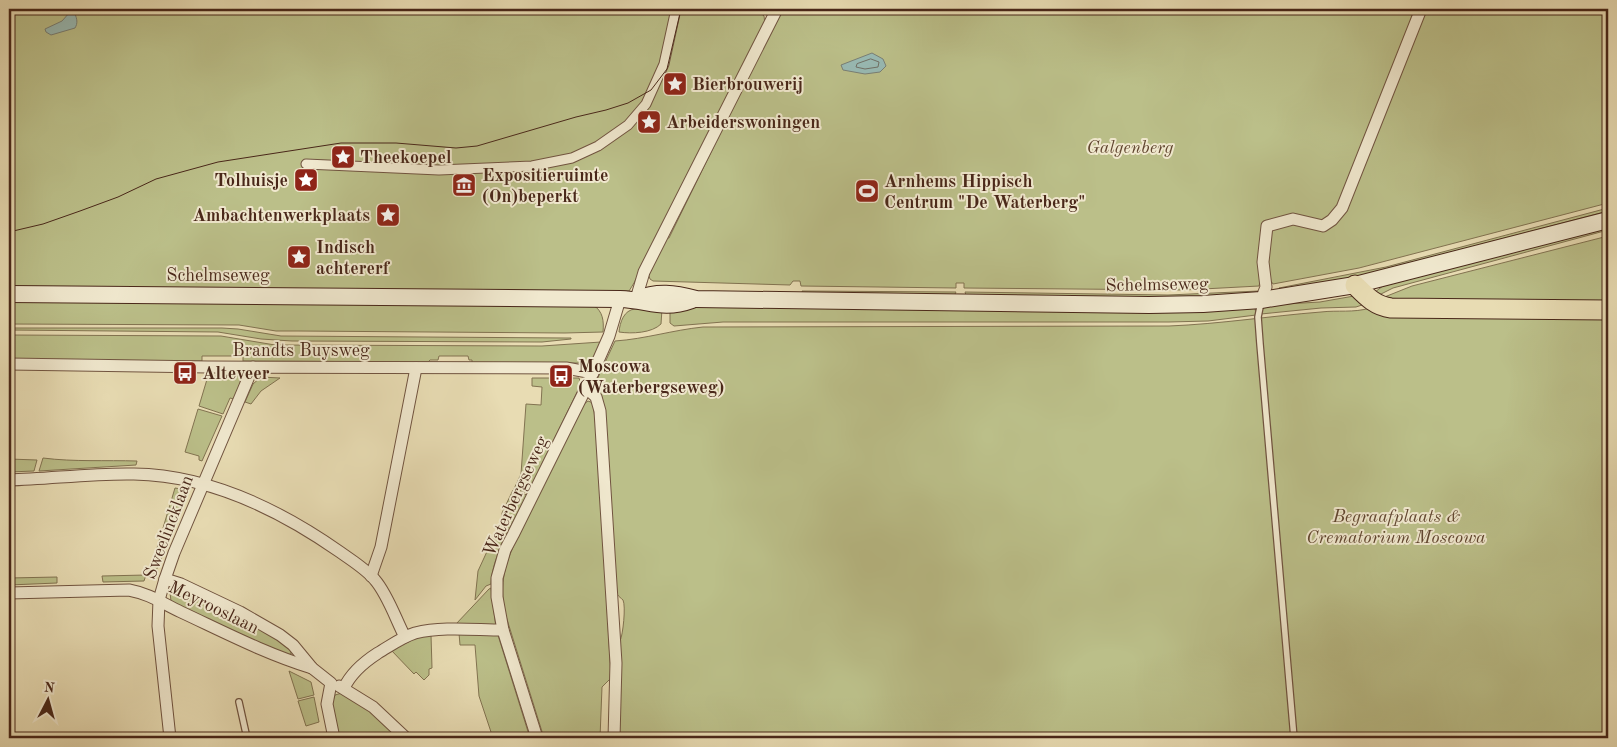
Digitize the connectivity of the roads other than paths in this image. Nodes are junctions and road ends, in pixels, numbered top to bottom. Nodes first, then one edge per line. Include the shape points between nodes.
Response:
1 (676, 9) edge
2 (777, 9) edge
3 (1421, 9) edge
4 (306, 164) dead end
5 (1608, 220) edge
6 (1355, 285) junction
7 (9, 294) edge
8 (628, 299) junction
9 (1261, 300) junction
10 (1608, 310) edge
11 (9, 364) edge
12 (253, 367) junction
13 (416, 368) junction
14 (593, 373) junction
15 (586, 388) junction
16 (9, 480) edge
17 (203, 484) junction
18 (371, 576) junction
19 (165, 578) junction
20 (9, 593) edge
21 (159, 600) junction
22 (503, 630) junction
23 (405, 637) junction
24 (312, 668) junction
25 (331, 683) junction
26 (344, 688) junction
27 (239, 702) dead end
28 (170, 738) edge
29 (247, 738) edge
30 (334, 738) edge
31 (406, 738) edge
32 (537, 738) edge
33 (614, 738) edge
34 (1294, 738) edge

1 - 4 street via 664,64 646,104 628,125 598,146 572,158 532,166 439,170
2 - 8 street, Waterbergseweg
3 - 9 street via 1342,208 1323,226 1293,219 1267,226 1263,262 1266,287
5 - 6 main road, Schelmseweg
6 - 9 main road, Schelmseweg
6 - 10 main road via 1373,302 1391,308
7 - 8 main road, Schelmseweg
8 - 9 main road, Schelmseweg via 678,305 696,299 1149,305
8 - 14 street, Waterbergseweg
9 - 34 lane via 1258,317 1260,344
11 - 12 street, Brandts Buysweg
12 - 13 street, Brandts Buysweg
12 - 17 street, Sweelincklaan
13 - 14 street, Brandts Buysweg via 566,368
13 - 18 street via 381,548
14 - 15 street, Waterbergseweg
15 - 22 street, Waterbergseweg via 500,564 496,585
15 - 33 street via 596,397 600,411 616,663
16 - 17 street via 134,474
17 - 18 street via 250,502 315,534
17 - 19 street, Sweelincklaan
18 - 23 street via 381,588
19 - 21 street, Sweelincklaan
19 - 24 street, Meyrooslaan via 266,627 293,645
20 - 21 street, Meyrooslaan via 129,590 143,592
21 - 24 street, Meyrooslaan via 283,659
21 - 28 street, Sweelincklaan via 158,626
22 - 23 street via 450,629
22 - 32 street, Waterbergseweg
23 - 26 street via 370,658 351,676
24 - 25 street, Meyrooslaan
25 - 26 street, Meyrooslaan
25 - 30 street via 327,704
26 - 31 street, Meyrooslaan via 374,707
27 - 29 lane

